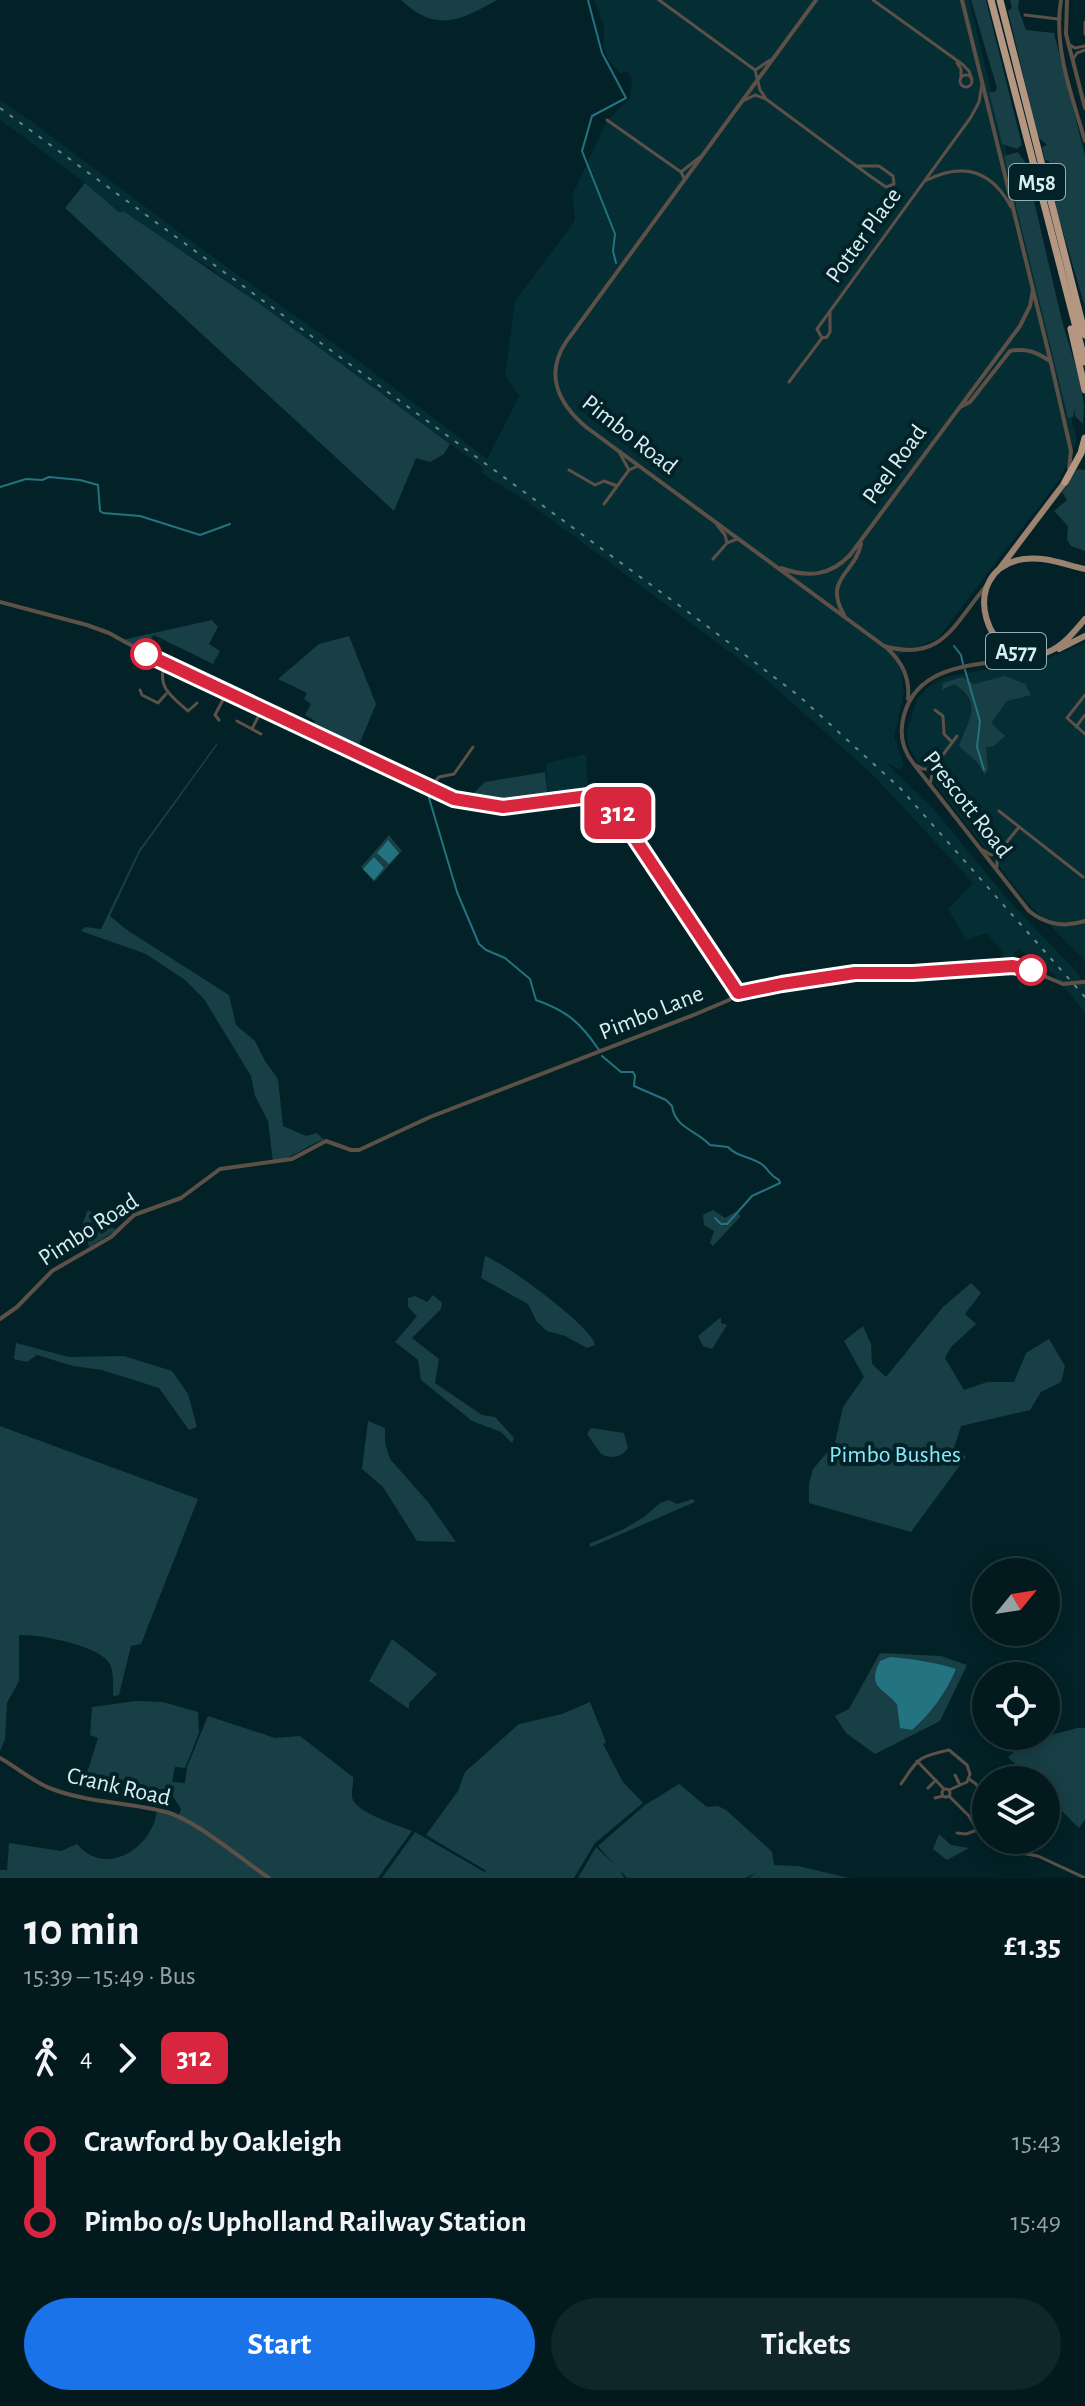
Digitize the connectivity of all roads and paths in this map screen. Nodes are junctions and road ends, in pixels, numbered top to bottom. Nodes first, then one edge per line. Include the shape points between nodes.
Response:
1 (659, 0) edge
2 (816, 0) edge
3 (873, 0) edge
4 (962, 0) edge
5 (991, 0) edge
6 (1000, 0) edge
7 (1064, 0) edge
8 (1025, 15) dead end
9 (1058, 19) junction
10 (1085, 22) edge
11 (1085, 34) edge
12 (1068, 44) junction
13 (1085, 48) edge
14 (779, 52) junction
15 (954, 59) junction
16 (1073, 60) junction
17 (755, 70) junction
18 (961, 78) junction
19 (759, 79) junction
20 (972, 79) junction
21 (982, 82) junction
22 (766, 99) junction
23 (1083, 100) junction
24 (742, 102) junction
25 (1074, 102) junction
26 (1085, 108) edge
27 (607, 120) dead end
28 (1085, 141) edge
29 (706, 150) junction
30 (858, 166) junction
31 (873, 166) junction
32 (681, 172) junction
33 (873, 177) junction
34 (685, 180) junction
35 (925, 181) junction
36 (1014, 213) junction
37 (1034, 288) junction
38 (1068, 302) junction
39 (830, 311) junction
40 (1085, 335) edge
41 (822, 338) junction
42 (1085, 362) edge
43 (1051, 363) junction
44 (789, 382) dead end
45 (1085, 390) edge
46 (958, 409) junction
47 (1085, 438) edge
48 (617, 450) junction
49 (638, 466) junction
50 (569, 470) dead end
51 (629, 470) junction
52 (1065, 482) junction
53 (617, 486) junction
54 (604, 504) dead end
55 (714, 521) junction
56 (737, 538) junction
57 (861, 542) junction
58 (727, 543) junction
59 (713, 559) dead end
60 (775, 566) junction
61 (1085, 569) edge
62 (998, 571) junction
63 (988, 583) junction
64 (0, 602) edge
65 (846, 618) junction
66 (1085, 619) edge
67 (1085, 636) edge
68 (884, 646) junction
69 (1052, 651) junction
70 (1040, 654) junction
71 (165, 664) junction
72 (140, 690) dead end
73 (167, 692) junction
74 (227, 692) junction
75 (1085, 695) edge
76 (908, 702) junction
77 (197, 703) dead end
78 (262, 709) junction
79 (935, 710) dead end
80 (1085, 715) edge
81 (219, 720) dead end
82 (237, 721) dead end
83 (1076, 727) junction
84 (252, 729) junction
85 (261, 734) dead end
86 (1085, 734) edge
87 (957, 736) dead end
88 (952, 742) junction
89 (473, 747) dead end
90 (913, 763) junction
91 (933, 768) junction
92 (930, 785) junction
93 (429, 788) junction
94 (999, 811) dead end
95 (1019, 827) junction
96 (975, 843) junction
97 (1001, 850) junction
98 (1000, 874) junction
99 (1083, 877) edge
100 (1085, 921) edge
101 (1084, 982) edge
102 (738, 993) junction
103 (338, 1144) joint
104 (0, 1319) edge
105 (0, 1758) edge
106 (917, 1761) junction
107 (955, 1775) dead end
108 (969, 1779) junction
109 (936, 1780) junction
110 (972, 1781) edge
111 (959, 1783) junction
112 (901, 1784) dead end
113 (928, 1788) dead end
114 (947, 1792) junction
115 (935, 1798) dead end
116 (972, 1821) edge
117 (972, 1832) edge
118 (957, 1833) dead end
119 (1027, 1854) edge
120 (269, 1878) edge
121 (1085, 1878) edge

1 - 17 street
2 - 14 street, Pimbo Road
3 - 15 street
4 - 21 street
5 - 38 highway, M58
6 - 40 highway, M58
7 - 9 street
7 - 12 street
8 - 9 street
9 - 25 street
10 - 11 street
12 - 13 street
12 - 16 street
13 - 16 street
14 - 17 street
14 - 19 street, Pimbo Road
15 - 18 street
15 - 20 street
16 - 23 street
17 - 19 street
18 - 20 street
18 - 20 street via 965,87
19 - 22 street
19 - 24 street, Pimbo Road
21 - 35 street, Potter Place via 974,112
21 - 36 street
22 - 24 street via 755,95
22 - 30 street
23 - 25 street
23 - 26 street
24 - 29 street, Pimbo Road
25 - 28 street
27 - 32 street
29 - 32 street
29 - 34 street, Pimbo Road
30 - 31 street
30 - 33 street
31 - 33 street
31 - 33 street via 895,181 888,187
32 - 34 street
34 - 48 street, Pimbo Road via 566,342 556,364 556,386 567,409
35 - 36 street, Potter Place via 948,172 977,173 1000,190
35 - 39 street, Potter Place
36 - 37 street
37 - 43 street
37 - 46 street, Peel Road via 1025,318
38 - 42 highway, M58
38 - 45 highway
39 - 41 street, Potter Place via 830,332
39 - 41 street, Potter Place via 817,329
41 - 44 street, Potter Place
43 - 46 street, Peel Road via 1037,352 1010,351 970,402
43 - 52 street via 1071,451
46 - 57 street, Peel Road
47 - 52 highway
48 - 49 street, Pimbo Road
48 - 51 street
49 - 51 street
49 - 55 street, Pimbo Road
50 - 53 street via 595,485 604,481
51 - 53 street
52 - 62 main road
53 - 54 street
55 - 56 street, Pimbo Road
55 - 58 street
56 - 58 street
56 - 60 street, Pimbo Road
57 - 60 street, Peel Road via 844,562 824,573 802,574
57 - 65 street, Peel Road via 836,589
58 - 59 street
60 - 65 street, Pimbo Road
61 - 62 main road via 1031,558
62 - 63 main road
63 - 68 street via 947,636 932,646
63 - 70 main road, A577 via 984,615 992,633 1016,651
64 - 71 street via 98,628
65 - 68 street, Pimbo Road
66 - 69 main road, A577
67 - 69 main road, A577
68 - 76 street, Prescott Road via 906,673
69 - 70 main road, A577
70 - 76 street via 936,674
71 - 73 street via 161,684
71 - 74 street
72 - 73 street via 158,703
73 - 77 street via 188,711
74 - 78 street
74 - 81 street via 215,715
75 - 83 street via 1067,718
76 - 90 street, Prescott Road via 902,737
78 - 84 street
78 - 93 street
79 - 88 street via 943,716 944,734
80 - 83 street
82 - 84 street
83 - 86 street
84 - 85 street
87 - 88 street
88 - 91 street
89 - 93 street via 454,774 439,777
90 - 91 street
90 - 92 street, Prescott Road
91 - 92 street
92 - 96 street, Prescott Road
93 - 102 street via 459,801 503,807 600,796 610,801
94 - 95 street
95 - 97 street
95 - 99 street
96 - 97 street via 991,855
96 - 98 street, Prescott Road
97 - 98 street via 996,862
98 - 100 street, Prescott Road via 1038,917 1059,924
101 - 102 street, Pimbo Lane, bridge via 1063,984 1013,966 844,974
102 - 103 street, Pimbo Lane via 359,1150
103 - 104 street, Pimbo Road via 326,1141 280,1163 215,1172 181,1198 141,1212 111,1237 59,1266
105 - 120 street, Crank Road via 53,1790 167,1812
106 - 108 street via 950,1750 968,1766
106 - 109 street
106 - 112 street
107 - 111 street
108 - 110 street
108 - 111 street
109 - 113 street
109 - 114 street
111 - 114 street
114 - 115 street
114 - 116 street
117 - 118 street
119 - 121 street

